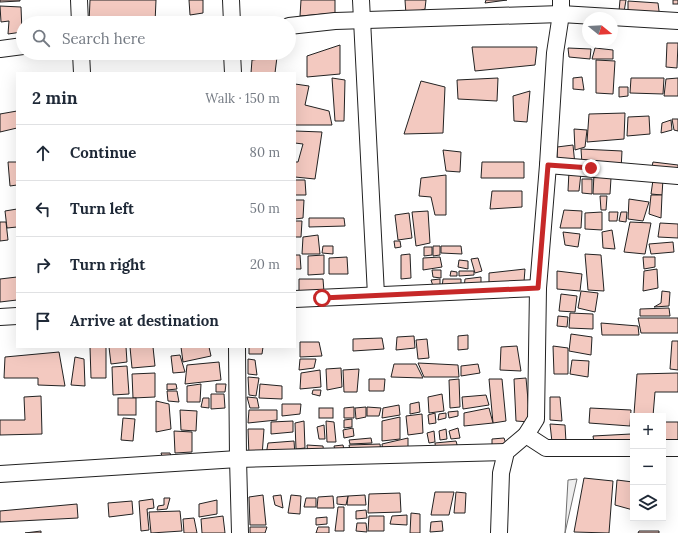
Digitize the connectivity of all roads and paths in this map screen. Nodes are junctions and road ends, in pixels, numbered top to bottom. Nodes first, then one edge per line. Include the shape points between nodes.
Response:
1 (79, 0) edge
2 (231, 0) edge
3 (361, 0) edge
4 (561, 7) edge
5 (80, 16) edge
6 (232, 16) edge
7 (362, 20) junction
8 (678, 21) edge
9 (296, 25) edge
10 (16, 47) edge
11 (0, 49) edge
12 (81, 60) edge
13 (232, 60) edge
14 (82, 72) edge
15 (233, 72) edge
16 (548, 165) junction
17 (678, 176) edge
18 (538, 288) junction
19 (376, 296) junction
20 (296, 299) edge
21 (16, 316) edge
22 (0, 317) edge
23 (237, 348) edge
24 (526, 434) junction
25 (630, 448) edge
26 (666, 448) edge
27 (678, 448) edge
28 (506, 452) junction
29 (238, 459) junction
30 (0, 474) edge
31 (240, 533) edge
32 (500, 533) edge

1 - 5 street
2 - 6 street
3 - 7 street
4 - 7 street
4 - 8 street
4 - 16 street via 554,53
7 - 9 street
7 - 19 street
10 - 11 street
12 - 14 street
13 - 15 street
16 - 17 street
16 - 18 street
18 - 19 street
18 - 24 street via 536,419
19 - 20 street
21 - 22 street
23 - 29 street
24 - 25 street via 546,448
24 - 28 street
26 - 27 street
28 - 29 street
28 - 32 street via 501,472
29 - 30 street
29 - 31 street

